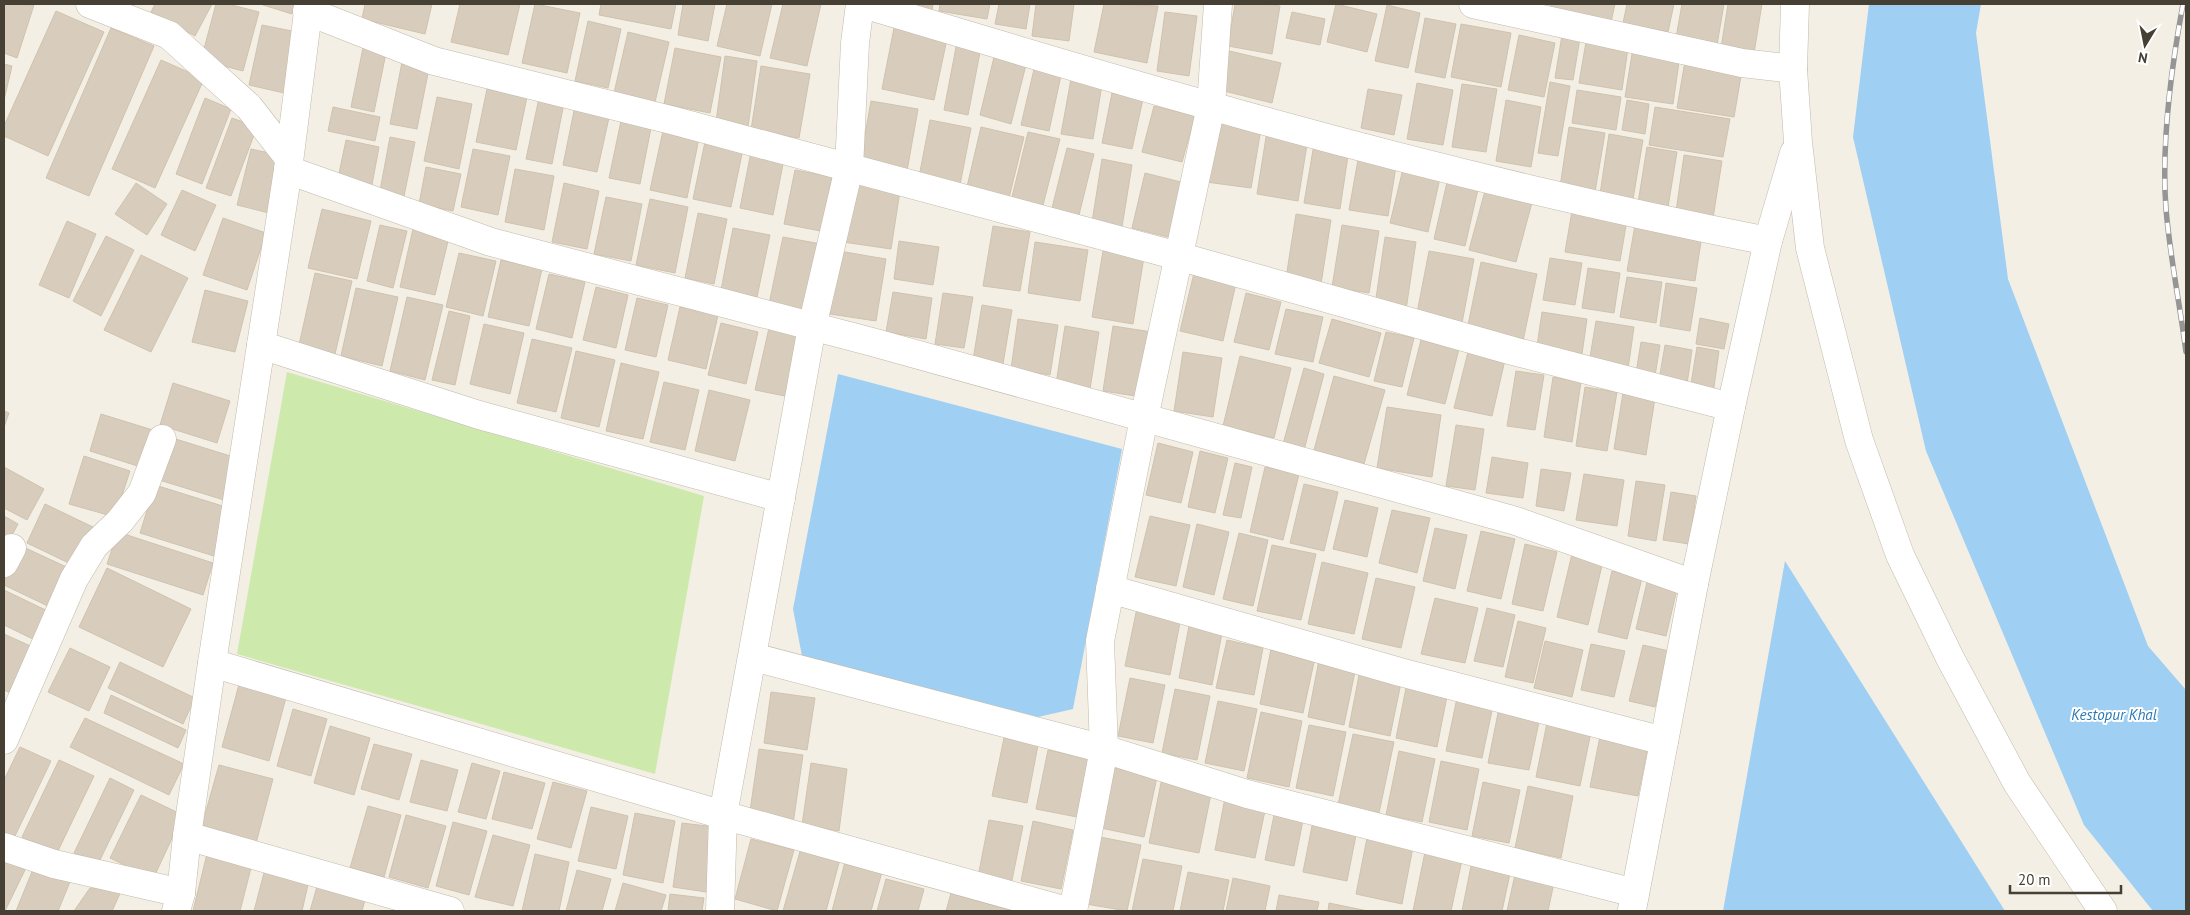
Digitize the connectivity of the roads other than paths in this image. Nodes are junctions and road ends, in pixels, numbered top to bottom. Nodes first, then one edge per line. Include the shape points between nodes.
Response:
1 (90, 4) edge
2 (861, 4) edge
3 (1218, 4) edge
4 (1472, 4) edge
5 (1795, 4) edge
6 (308, 7) edge
7 (1793, 70) junction
8 (1211, 106) junction
9 (1798, 142) junction
10 (288, 164) junction
11 (849, 168) junction
12 (1768, 241) junction
13 (1178, 256) junction
14 (812, 328) junction
15 (261, 345) junction
16 (1731, 407) junction
17 (1144, 418) junction
18 (162, 439) dead end
19 (781, 498) junction
20 (1694, 584) junction
21 (1110, 589) junction
22 (753, 657) junction
23 (212, 663) junction
24 (4, 740) edge
25 (1664, 741) junction
26 (1104, 749) junction
27 (723, 815) junction
28 (187, 836) junction
29 (4, 847) edge
30 (179, 902) edge
31 (1634, 902) edge
32 (450, 911) edge
33 (720, 911) edge
34 (1067, 911) edge
35 (1073, 911) edge
36 (2104, 911) edge

1 - 10 street via 169,35 249,108
2 - 8 street
2 - 11 street
3 - 8 street
4 - 7 street via 1742,63
5 - 7 street
6 - 10 street
6 - 11 street via 434,61
7 - 9 street
8 - 12 street via 1493,180
8 - 13 street
9 - 12 street
9 - 36 street via 1810,248 1858,440 1900,555 1950,658 2017,783
10 - 14 street via 491,242
10 - 15 street
11 - 13 street
11 - 14 street
12 - 16 street
13 - 16 street via 1513,352
13 - 17 street
14 - 17 street
14 - 19 street
15 - 19 street via 480,415
15 - 23 street
16 - 20 street
17 - 20 street via 1516,521
17 - 21 street
18 - 24 street via 142,493 94,546 74,579
19 - 22 street
20 - 25 street
21 - 25 street via 1400,672
21 - 26 street via 1100,641
22 - 26 street
22 - 27 street
23 - 27 street
23 - 28 street
25 - 31 street
26 - 31 street via 1247,794
26 - 35 street
27 - 33 street
27 - 34 street
28 - 30 street
28 - 32 street
29 - 30 street

